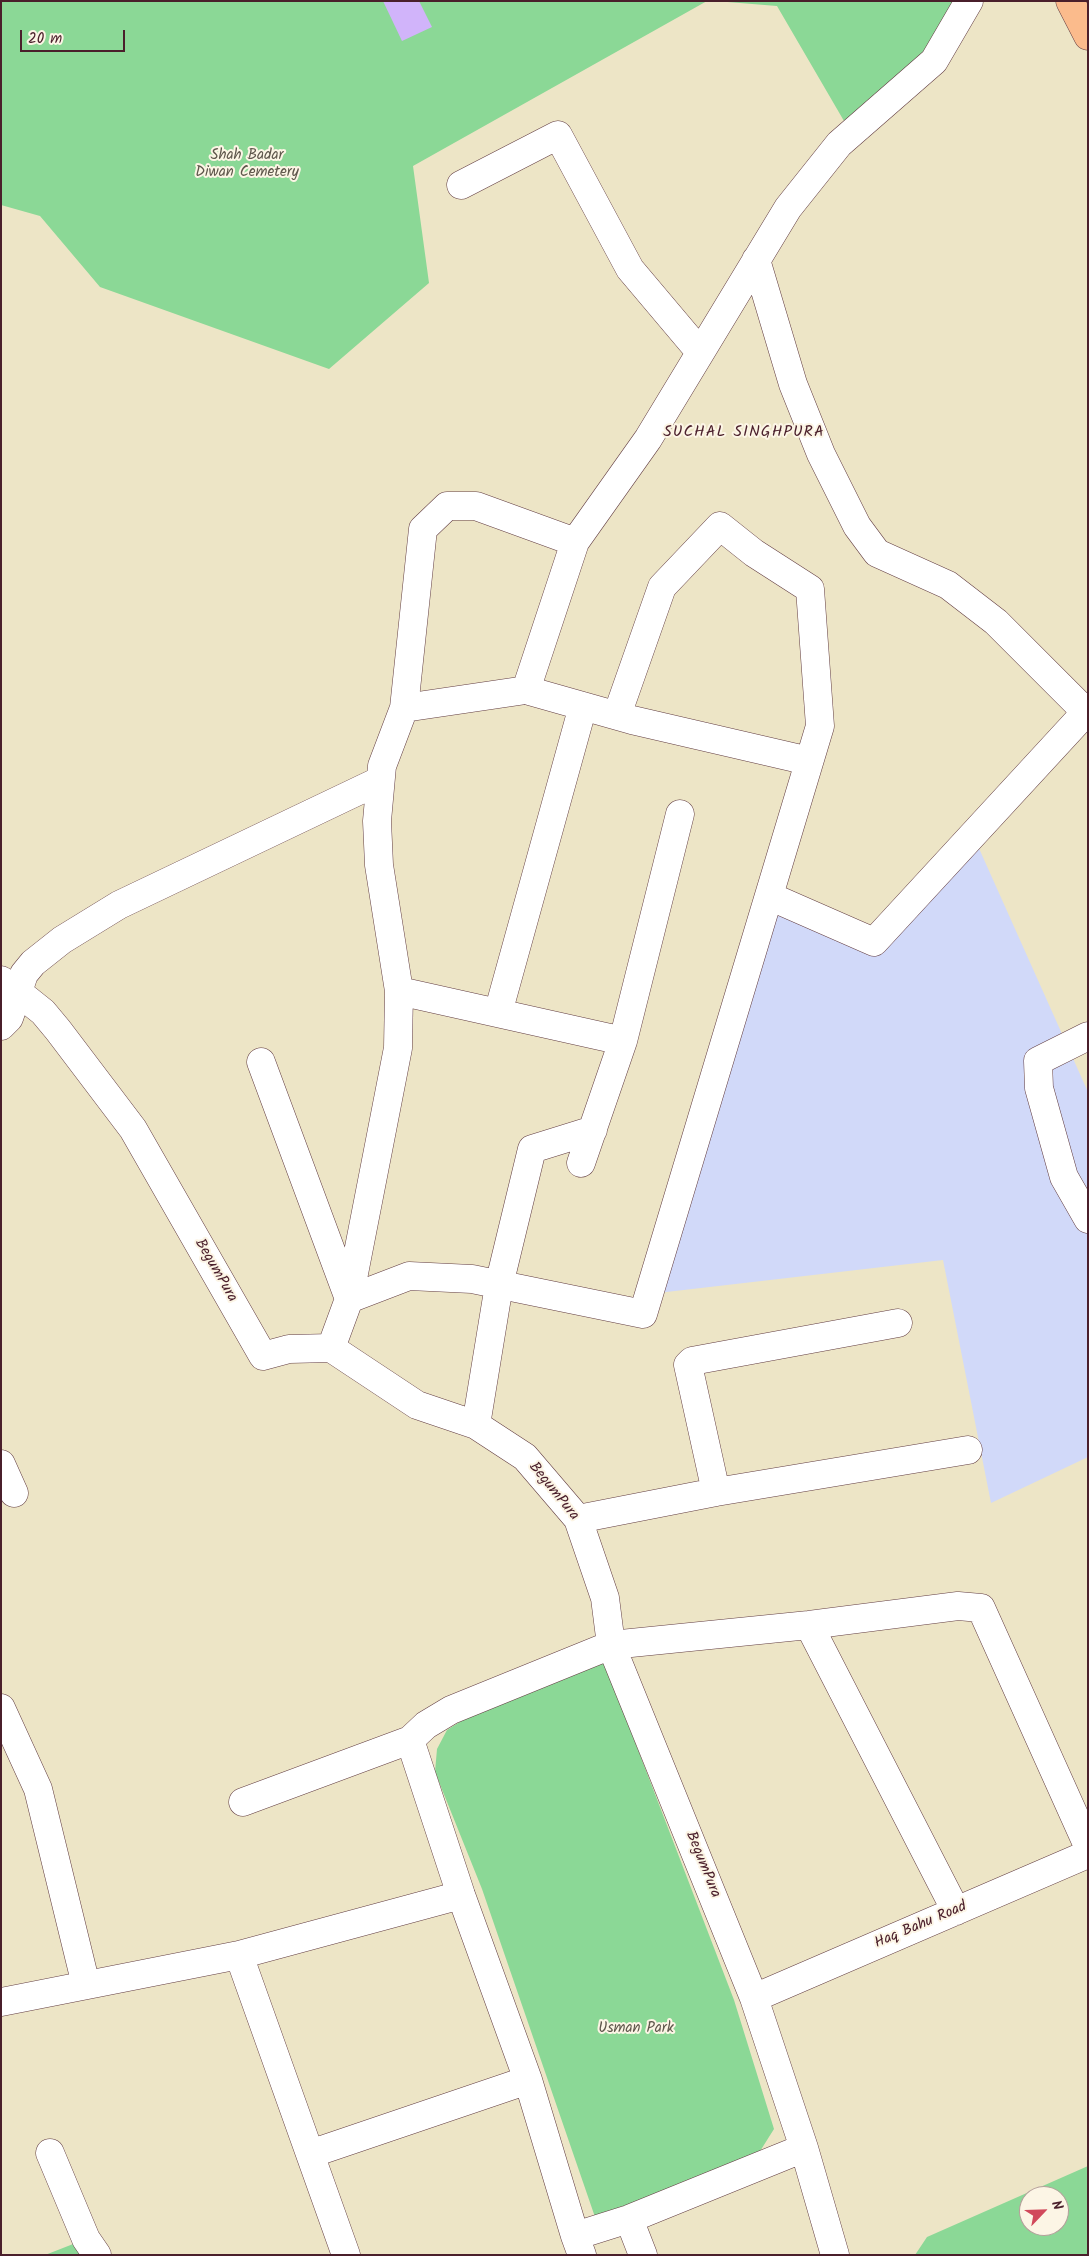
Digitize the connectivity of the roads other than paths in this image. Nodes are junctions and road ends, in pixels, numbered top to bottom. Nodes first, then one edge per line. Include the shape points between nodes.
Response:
1 (969, 1) edge
2 (1070, 1) edge
3 (1088, 36) edge
4 (461, 185) dead end
5 (756, 260) junction
6 (700, 352) junction
7 (575, 542) junction
8 (526, 690) junction
9 (583, 706) junction
10 (404, 708) junction
11 (1087, 713) edge
12 (617, 715) junction
13 (809, 761) junction
14 (379, 781) junction
15 (680, 814) dead end
16 (769, 896) junction
17 (9, 986) edge
18 (399, 991) junction
19 (498, 1012) junction
20 (1, 1026) edge
21 (1088, 1036) edge
22 (622, 1041) junction
23 (261, 1062) dead end
24 (593, 1130) junction
25 (581, 1163) dead end
26 (1088, 1219) edge
27 (499, 1285) junction
28 (349, 1299) junction
29 (898, 1323) dead end
30 (331, 1348) junction
31 (476, 1426) junction
32 (968, 1450) dead end
33 (1, 1464) edge
34 (716, 1492) junction
35 (14, 1493) dead end
36 (578, 1519) junction
37 (809, 1625) junction
38 (611, 1645) junction
39 (1, 1708) edge
40 (410, 1740) junction
41 (242, 1802) dead end
42 (1088, 1846) edge
43 (1088, 1854) edge
44 (461, 1895) junction
45 (956, 1911) junction
46 (239, 1955) junction
47 (86, 1986) junction
48 (754, 1998) junction
49 (1, 2002) edge
50 (528, 2080) junction
51 (804, 2148) junction
52 (50, 2153) dead end
53 (310, 2154) junction
54 (630, 2218) junction
55 (579, 2245) edge
56 (97, 2255) edge
57 (346, 2255) edge
58 (643, 2255) edge
59 (835, 2255) edge

1 - 5 street via 934,61 839,144 788,208
2 - 3 main road
4 - 6 street via 558,135 630,269
5 - 6 street
5 - 11 street via 793,384 821,454 857,526 877,553 948,585 996,622
6 - 7 street via 648,439
7 - 8 street
7 - 10 street via 476,506 447,506 423,529
8 - 9 street
8 - 10 street
9 - 12 street
9 - 19 street
10 - 14 street
11 - 16 street via 874,942
12 - 13 street
12 - 13 street via 662,587 720,526 754,553 810,588 820,726
13 - 16 street
14 - 17 street via 119,905 62,940
14 - 18 street via 379,865
15 - 22 street
16 - 27 street via 643,1314
17 - 20 street via 9,1018
17 - 30 street, BegumPura via 43,1012 133,1129 263,1356 289,1350
18 - 19 street
18 - 28 street via 398,1048
19 - 22 street
21 - 26 street via 1038,1061 1039,1088 1064,1177
22 - 24 street
23 - 28 street
24 - 25 street
24 - 27 street via 532,1150
27 - 28 street via 472,1279 409,1276
27 - 31 street
28 - 30 street
29 - 34 street via 692,1361 688,1365
30 - 31 street, BegumPura via 417,1405
31 - 36 street, BegumPura via 525,1457
32 - 34 street
33 - 35 street
34 - 36 street
36 - 38 street, BegumPura via 605,1598
37 - 38 street
37 - 42 street via 958,1606 981,1608
37 - 45 street
38 - 40 street via 451,1710 426,1725
38 - 48 street, BegumPura
39 - 47 street via 38,1789
40 - 41 street
40 - 44 street
43 - 45 street, Haq Bahu Road
44 - 46 street
44 - 50 street
45 - 48 street, Haq Bahu Road
46 - 47 street
46 - 53 street
47 - 49 street
48 - 51 street, BegumPura
50 - 53 street
50 - 55 street
51 - 54 street
51 - 59 street, BegumPura
52 - 56 street via 86,2239
53 - 57 street
54 - 55 street
54 - 58 street

